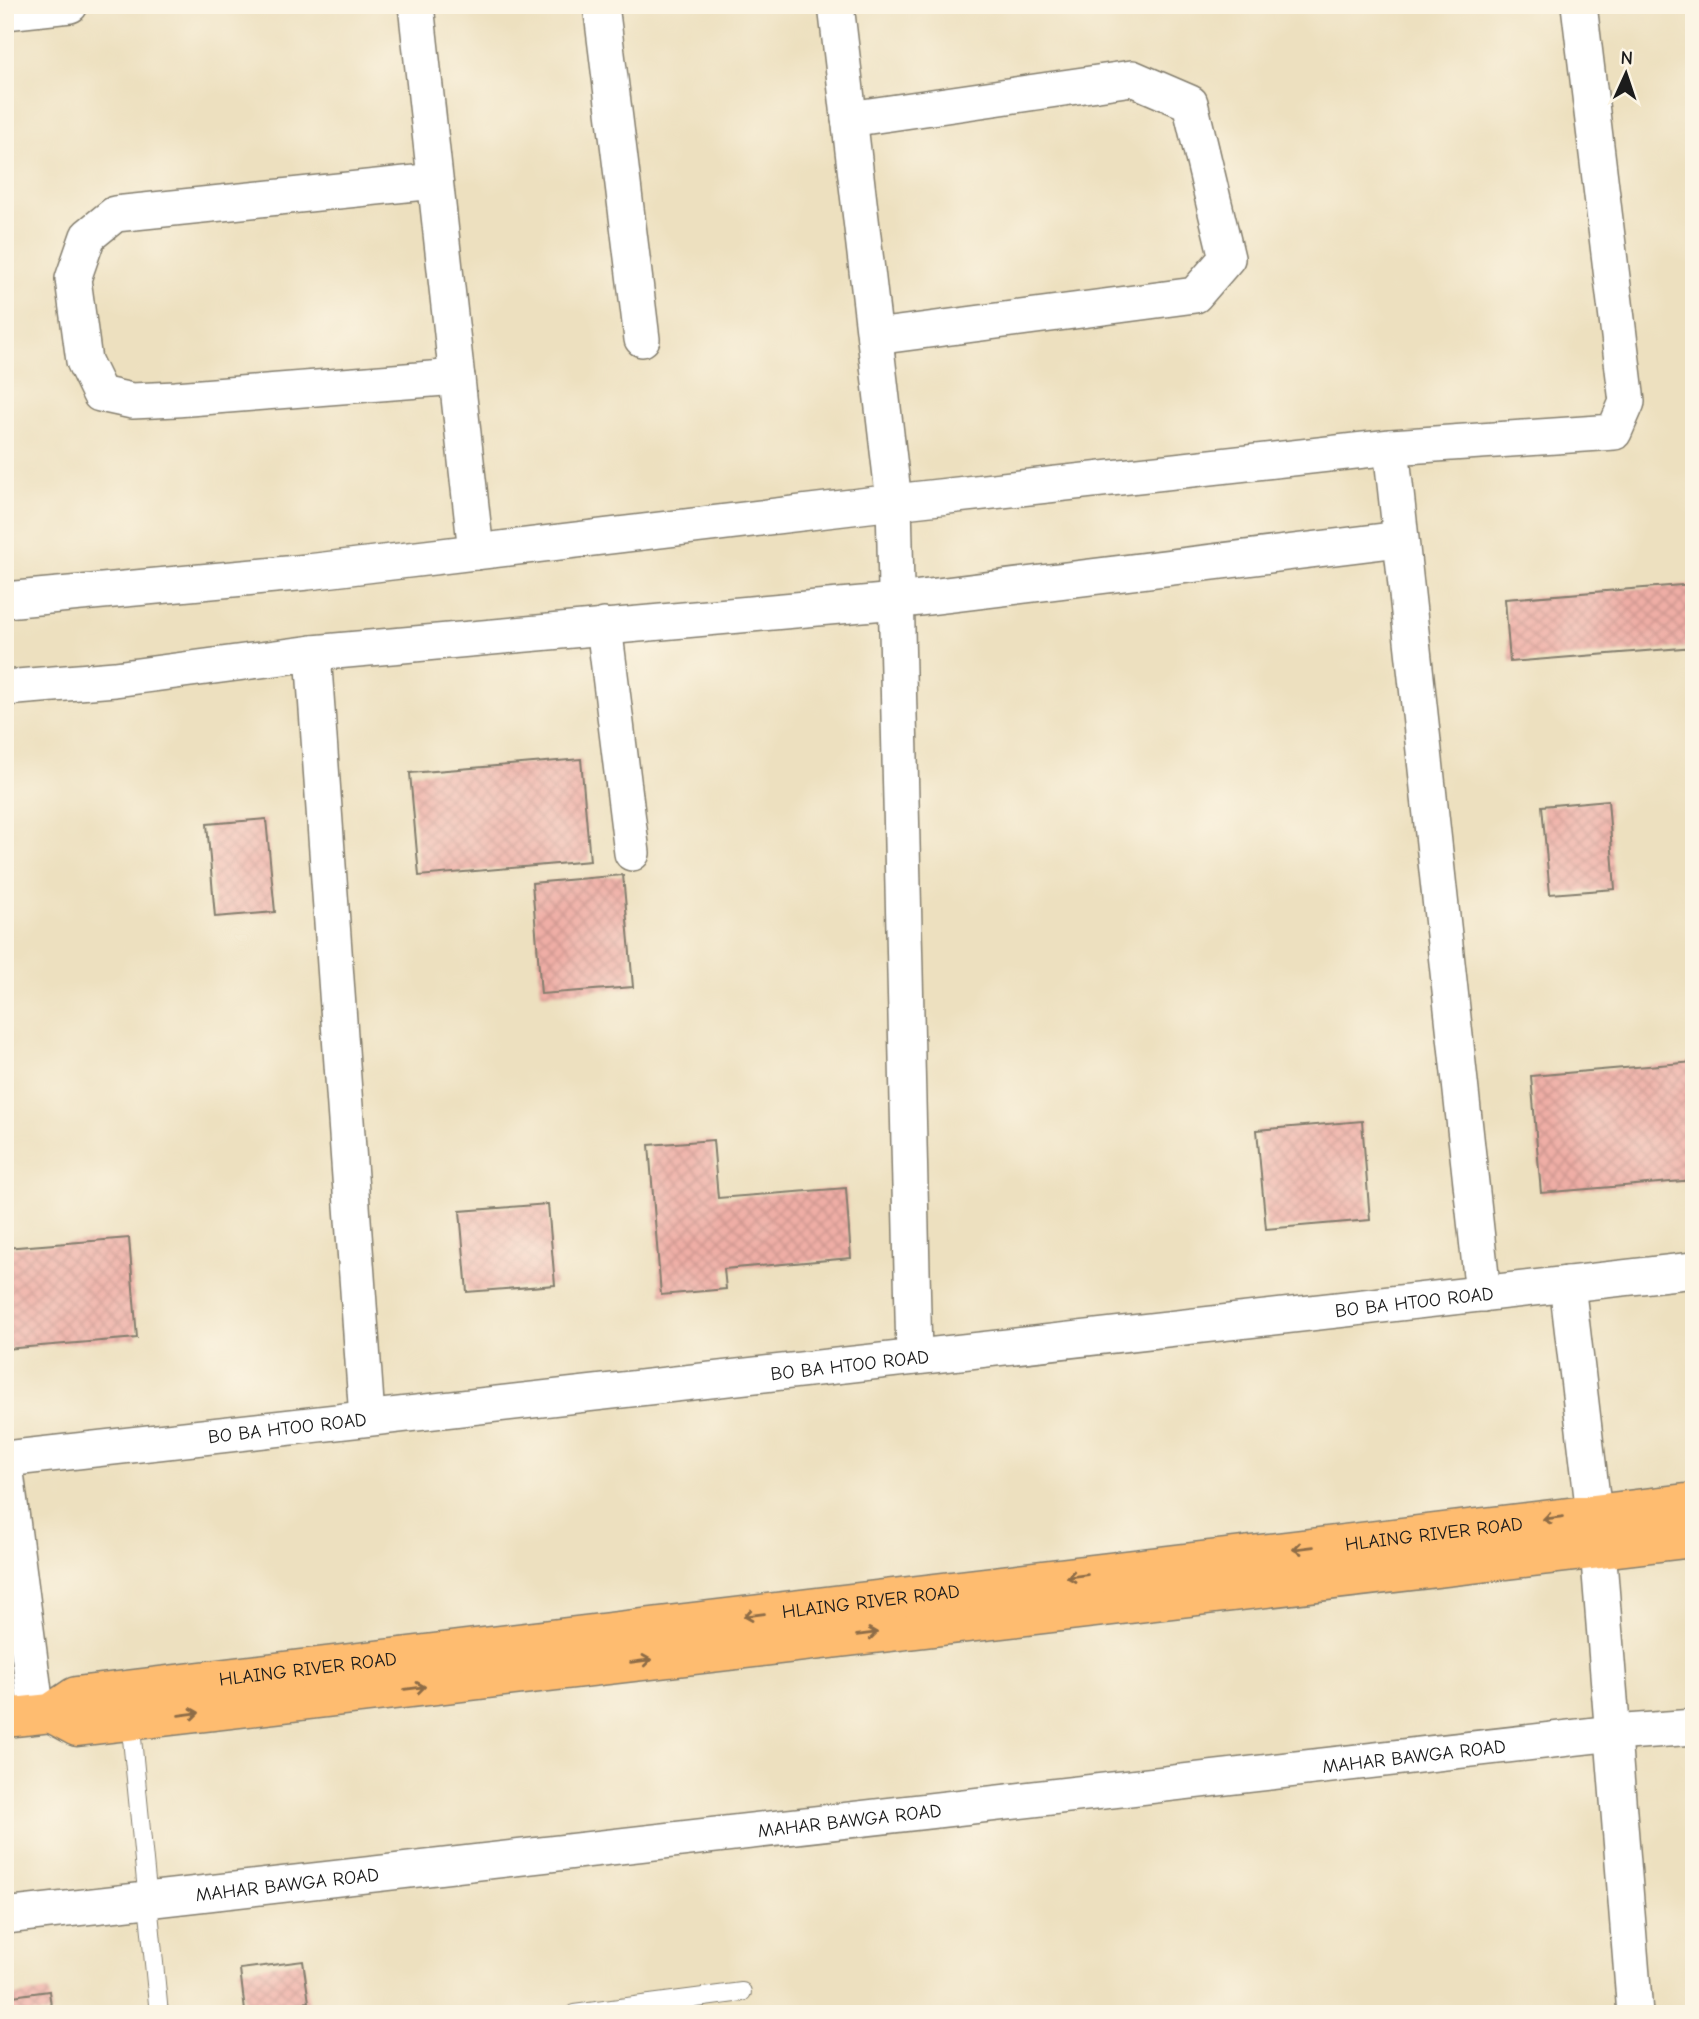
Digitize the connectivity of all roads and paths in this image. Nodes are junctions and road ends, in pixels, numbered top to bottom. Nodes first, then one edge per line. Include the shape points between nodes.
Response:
1 (70, 5) edge
2 (416, 5) edge
3 (601, 5) edge
4 (836, 5) edge
5 (1579, 5) edge
6 (5, 12) edge
7 (849, 119) junction
8 (435, 181) junction
9 (875, 337) junction
10 (642, 339) dead end
11 (457, 377) junction
12 (1391, 447) junction
13 (894, 502) junction
14 (1400, 539) junction
15 (477, 552) junction
16 (5, 600) edge
17 (896, 601) junction
18 (604, 626) junction
19 (313, 653) junction
20 (5, 688) edge
21 (632, 853) dead end
22 (1694, 1270) edge
23 (1567, 1284) junction
24 (1483, 1294) junction
25 (914, 1357) junction
26 (367, 1418) junction
27 (5, 1459) edge
28 (5, 1465) edge
29 (1694, 1502) edge
30 (1597, 1531) junction
31 (1694, 1538) edge
32 (127, 1706) junction
33 (31, 1715) edge
34 (1694, 1727) edge
35 (1613, 1733) junction
36 (148, 1902) junction
37 (5, 1916) edge
38 (742, 1992) dead end
39 (159, 2014) edge
40 (574, 2014) edge
41 (1634, 2014) edge

1 - 6 street
2 - 8 street
3 - 10 street
4 - 7 street
5 - 12 street via 1627,402 1614,432
7 - 9 street
7 - 9 street via 1132,78 1190,103 1227,258 1195,295
8 - 11 street
8 - 11 street via 115,214 88,236 73,279 84,361 100,394 132,401 176,400
9 - 13 street
11 - 15 street
12 - 13 street
12 - 14 street
13 - 15 street
13 - 17 street
14 - 17 street
14 - 24 street
15 - 16 street
17 - 18 street
17 - 25 street
18 - 19 street
18 - 21 street
19 - 20 street
19 - 26 street
22 - 23 street, BO BA HTOO ROAD
23 - 24 street, BO BA HTOO ROAD
23 - 30 street
24 - 25 street, BO BA HTOO ROAD
25 - 26 street, BO BA HTOO ROAD
26 - 27 street, BO BA HTOO ROAD
28 - 33 street
29 - 30 main road, HLAING RIVER ROAD
30 - 31 main road, HLAING RIVER ROAD
30 - 32 main road, HLAING RIVER ROAD
30 - 35 street
32 - 33 main road, HLAING RIVER ROAD via 77,1727
32 - 36 lane
34 - 35 street, MAHAR BAWGA ROAD
35 - 36 street, MAHAR BAWGA ROAD
35 - 41 street
36 - 37 street, MAHAR BAWGA ROAD
36 - 39 lane
38 - 40 lane

